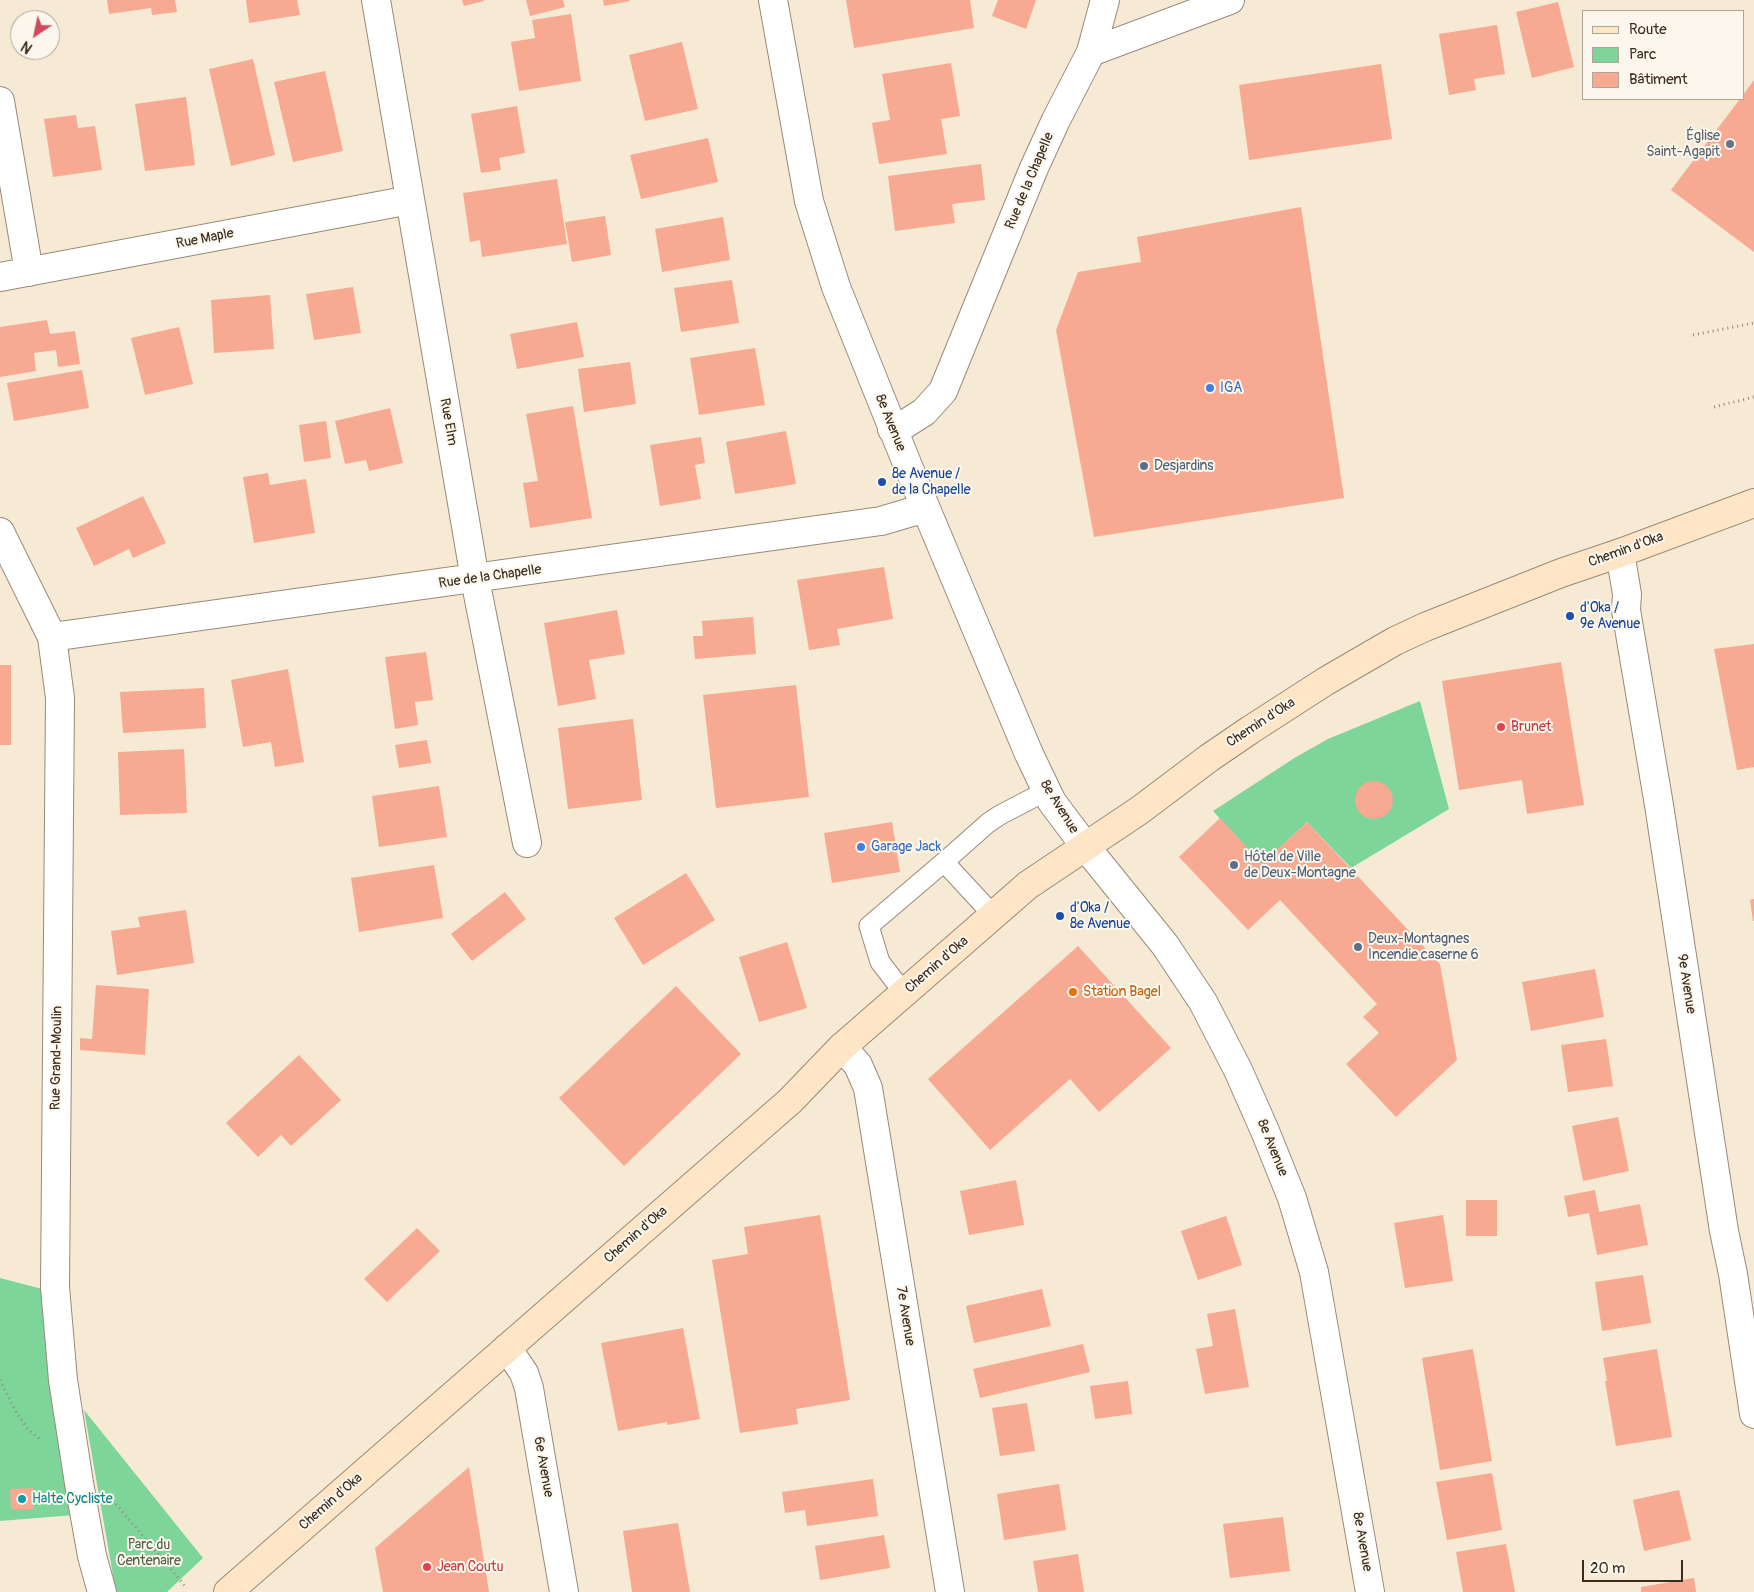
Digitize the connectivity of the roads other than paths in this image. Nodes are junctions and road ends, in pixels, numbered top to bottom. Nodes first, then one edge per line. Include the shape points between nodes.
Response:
1 (376, 0) edge
2 (773, 0) edge
3 (1105, 0) edge
4 (1230, 0) edge
5 (1091, 52) junction
6 (0, 101) edge
7 (410, 200) junction
8 (29, 272) junction
9 (0, 277) edge
10 (892, 429) junction
11 (1754, 503) edge
12 (926, 508) junction
13 (0, 532) edge
14 (1620, 553) junction
15 (475, 579) junction
16 (52, 638) junction
17 (1046, 791) junction
18 (527, 843) dead end
19 (1085, 846) junction
20 (944, 862) junction
21 (994, 915) junction
22 (904, 993) junction
23 (842, 1047) junction
24 (507, 1348) junction
25 (1754, 1414) edge
26 (102, 1592) edge
27 (228, 1592) edge
28 (564, 1592) edge
29 (950, 1592) edge
30 (1370, 1592) edge

1 - 7 street, Rue Elm
2 - 10 street, 8e Avenue via 809,201 836,287
3 - 5 street, Rue de la Chapelle
4 - 5 street
5 - 10 street, Rue de la Chapelle via 1034,168 943,391 924,412
6 - 8 street
7 - 8 street, Rue Maple
7 - 15 street, Rue Elm
8 - 9 street, Rue Maple
10 - 12 street, 8e Avenue
11 - 14 main road, Chemin d'Oka
12 - 15 street, Rue de la Chapelle via 881,521
12 - 17 street, 8e Avenue
13 - 16 street, Rue Grand-Moulin
14 - 19 main road, Chemin d'Oka via 1433,623 1395,641 1250,730
14 - 25 street, 9e Avenue via 1627,594 1626,610
15 - 16 street, Rue de la Chapelle
15 - 18 street, Rue Elm
16 - 26 street, Rue Grand-Moulin via 60,698 55,1287 63,1380 80,1492
17 - 19 street, 8e Avenue
17 - 20 lane via 1000,814
19 - 21 main road, Chemin d'Oka via 1028,885
19 - 30 street, 8e Avenue via 1165,945 1203,1002 1238,1070 1286,1182 1314,1272
20 - 21 lane
20 - 22 lane via 869,926 880,962
21 - 22 main road, Chemin d'Oka
22 - 23 main road, Chemin d'Oka
23 - 24 main road, Chemin d'Oka via 790,1101
23 - 29 street, 7e Avenue via 858,1065 868,1088
24 - 27 main road, Chemin d'Oka
24 - 28 street, 6e Avenue via 524,1373 529,1388

